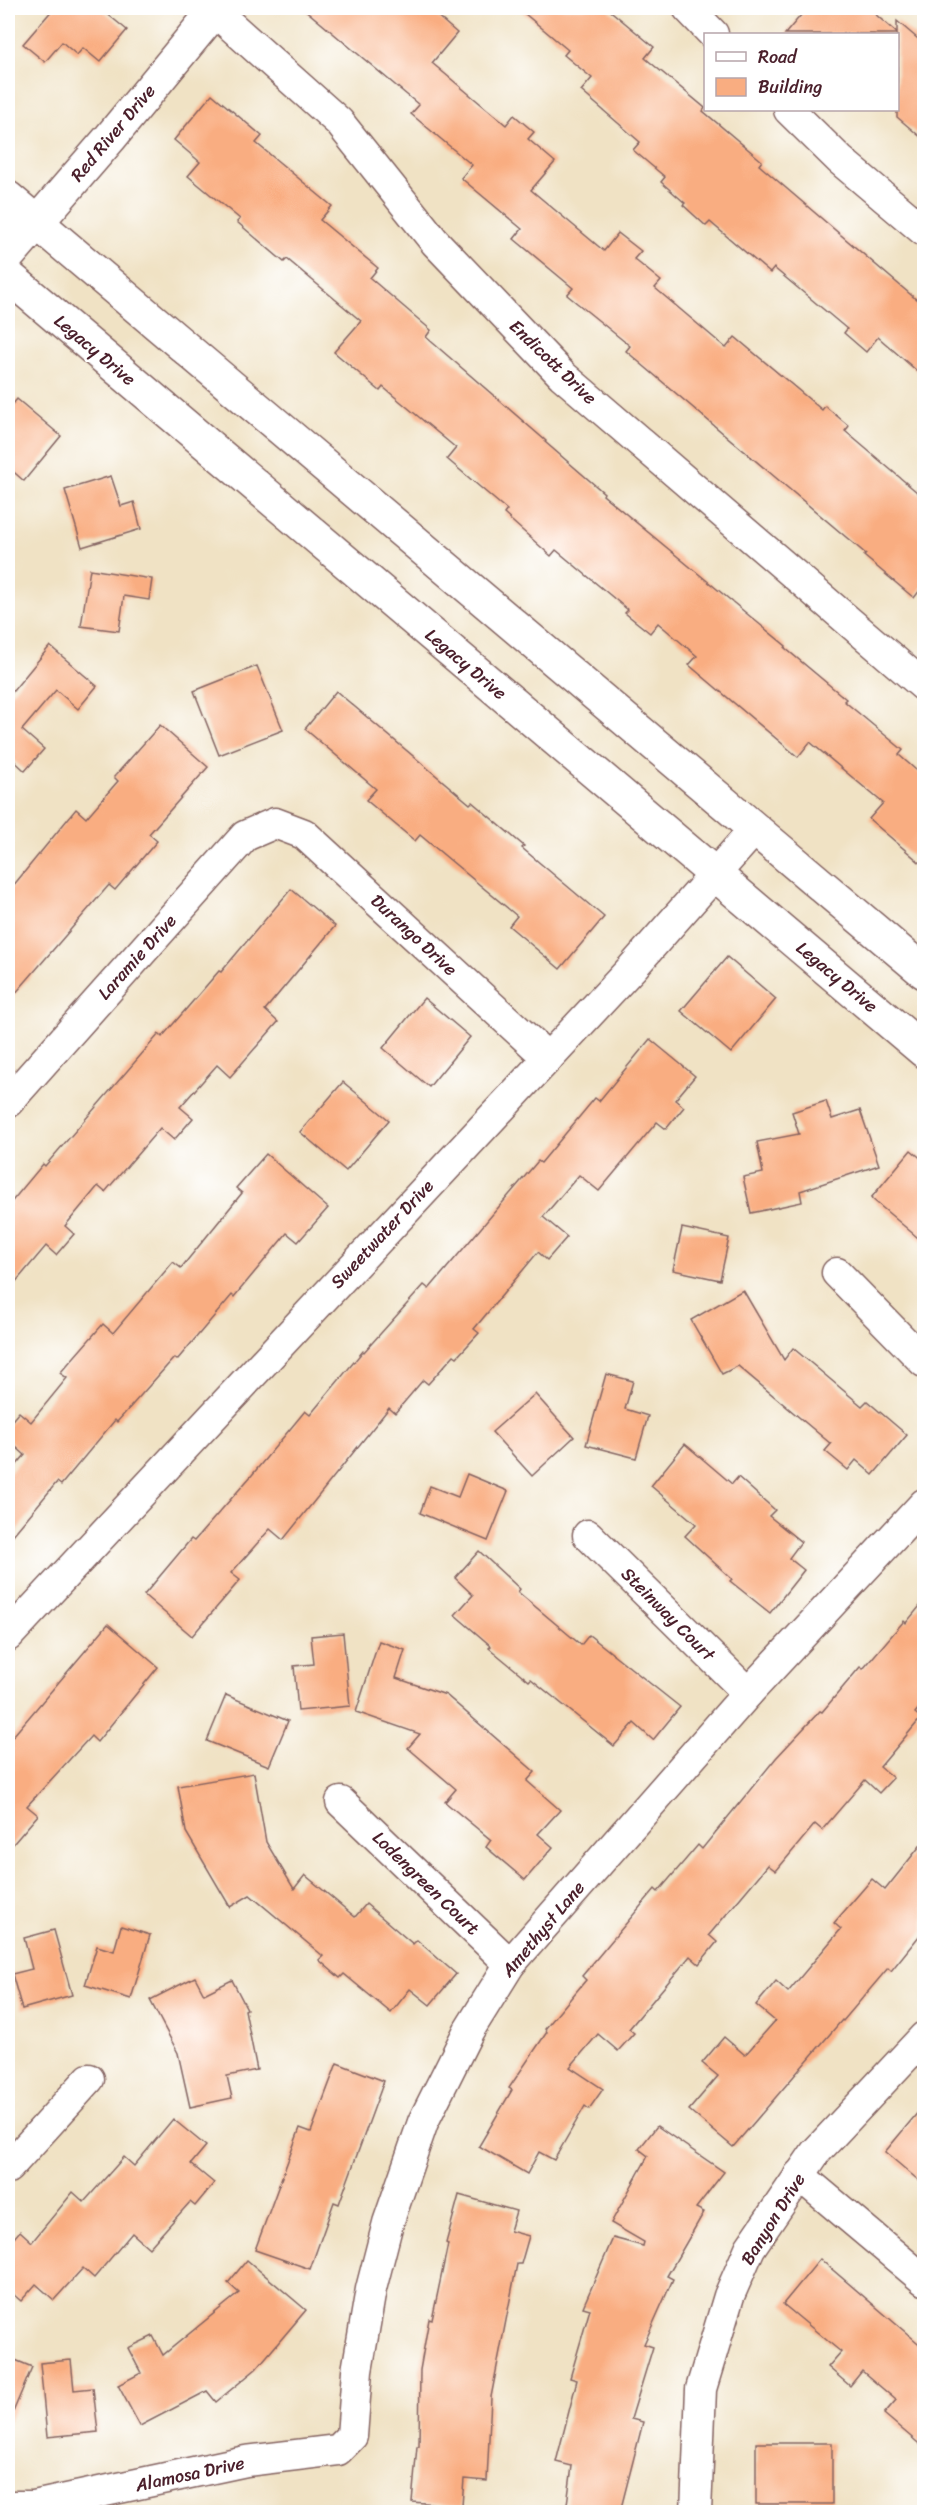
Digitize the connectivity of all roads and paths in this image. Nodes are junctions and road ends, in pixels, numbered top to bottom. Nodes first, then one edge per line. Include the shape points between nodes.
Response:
1 (688, 8) edge
2 (214, 9) edge
3 (712, 33) edge
4 (790, 111) edge
5 (8, 198) edge
6 (36, 222) junction
7 (924, 231) edge
8 (8, 256) edge
9 (8, 276) edge
10 (924, 686) edge
11 (275, 822) joint
12 (754, 830) junction
13 (714, 873) junction
14 (924, 972) edge
15 (924, 1051) edge
16 (548, 1058) junction
17 (8, 1102) edge
18 (837, 1273) dead end
19 (924, 1362) edge
20 (924, 1504) edge
21 (588, 1535) dead end
22 (8, 1636) edge
23 (748, 1693) junction
24 (341, 1802) dead end
25 (510, 1964) junction
26 (924, 2037) edge
27 (89, 2079) dead end
28 (8, 2168) edge
29 (799, 2175) junction
30 (924, 2280) edge
31 (338, 2450) joint
32 (8, 2506) edge
33 (696, 2512) edge

1 - 3 street
2 - 6 main road, Red River Drive
2 - 10 street, Endicott Drive via 339,123 435,243 562,375
4 - 7 street via 840,160
5 - 6 main road
6 - 8 main road, Red River Drive
6 - 12 main road
9 - 13 main road, Legacy Drive
11 - 16 street, Durango Drive via 304,834
11 - 17 street, Laramie Drive via 245,836
12 - 13 street, Sweetwater Drive
12 - 14 main road
13 - 15 main road, Legacy Drive
13 - 16 street, Sweetwater Drive
16 - 22 street, Sweetwater Drive
18 - 19 street
20 - 23 street, Amethyst Lane
21 - 23 street, Steinway Court
23 - 25 street, Amethyst Lane
24 - 25 street, Lodengreen Court
25 - 31 street, Amethyst Lane via 469,2030 412,2152 371,2289 357,2371 352,2436
26 - 29 street, Banyon Drive
27 - 28 street
29 - 30 street
29 - 33 street, Banyon Drive via 750,2248 712,2347 701,2389
31 - 32 street, Alamosa Drive via 246,2461 34,2506

